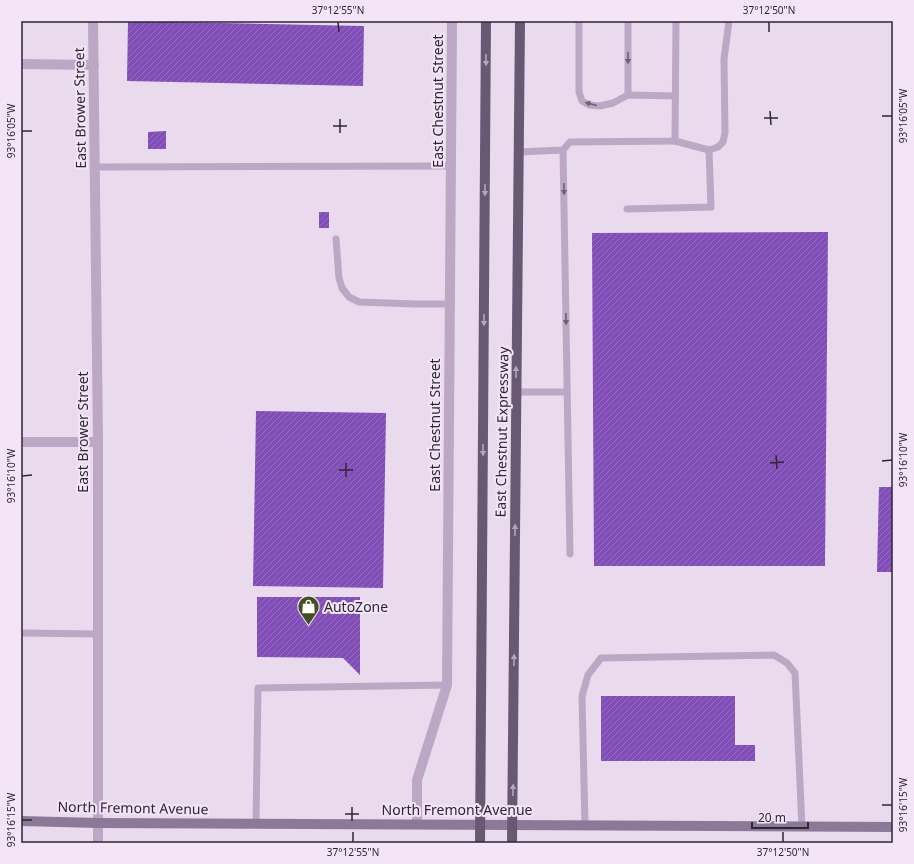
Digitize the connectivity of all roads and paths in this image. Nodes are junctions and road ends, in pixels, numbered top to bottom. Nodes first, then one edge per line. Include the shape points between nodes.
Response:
1 (93, 21) edge
2 (452, 21) edge
3 (486, 21) edge
4 (520, 21) edge
5 (579, 21) edge
6 (628, 21) edge
7 (676, 21) edge
8 (729, 21) edge
9 (21, 64) edge
10 (94, 65) junction
11 (628, 95) junction
12 (675, 96) junction
13 (675, 141) junction
14 (564, 150) junction
15 (709, 150) junction
16 (519, 152) junction
17 (451, 166) junction
18 (95, 167) junction
19 (627, 209) dead end
20 (336, 239) dead end
21 (450, 304) junction
22 (516, 392) junction
23 (567, 392) junction
24 (21, 442) edge
25 (98, 442) junction
26 (570, 554) dead end
27 (21, 633) edge
28 (98, 634) junction
29 (447, 685) junction
30 (21, 821) edge
31 (98, 823) junction
32 (256, 823) junction
33 (417, 824) junction
34 (480, 824) junction
35 (512, 824) junction
36 (585, 825) junction
37 (802, 827) junction
38 (893, 827) edge
39 (98, 843) edge
40 (480, 843) edge
41 (512, 843) edge

1 - 10 street, East Brower Street
2 - 17 street, East Chestnut Street
3 -> 34 main road, East Chestnut Expressway
4 - 16 main road, East Chestnut Expressway
11 -> 5 lane via 600,106 582,101 579,92
6 -> 11 lane
7 - 12 lane
8 - 15 lane via 724,60 725,133 723,142
9 - 10 street
10 - 18 street, East Brower Street
11 - 12 lane
12 - 13 lane
13 - 14 lane via 570,142
13 - 15 lane
14 - 16 lane
14 -> 23 lane
15 - 19 lane via 711,207
22 -> 16 main road, East Chestnut Expressway
17 - 18 lane
17 - 21 street, East Chestnut Street
18 - 25 street, East Brower Street
20 - 21 lane via 339,278 342,288 349,297 359,302
21 - 29 street, East Chestnut Street
22 - 23 lane
35 -> 22 main road, East Chestnut Expressway
23 - 26 lane
24 - 25 street
25 - 28 street, East Brower Street
27 - 28 lane
28 - 31 street, East Brower Street
29 - 32 lane via 258,688
29 - 33 street, East Chestnut Street via 417,780
30 - 31 street, North Fremont Avenue
31 - 32 street, North Fremont Avenue
31 - 39 street, East Brower Street
32 - 33 street, North Fremont Avenue
33 - 34 street, North Fremont Avenue
34 - 35 street, North Fremont Avenue
34 - 40 main road, East Chestnut Expressway
35 - 36 street, North Fremont Avenue
35 - 41 main road, East Chestnut Expressway
36 - 37 street, North Fremont Avenue
36 - 37 lane via 582,696 588,675 601,658 774,655 787,663 795,673
37 - 38 street, North Fremont Avenue

